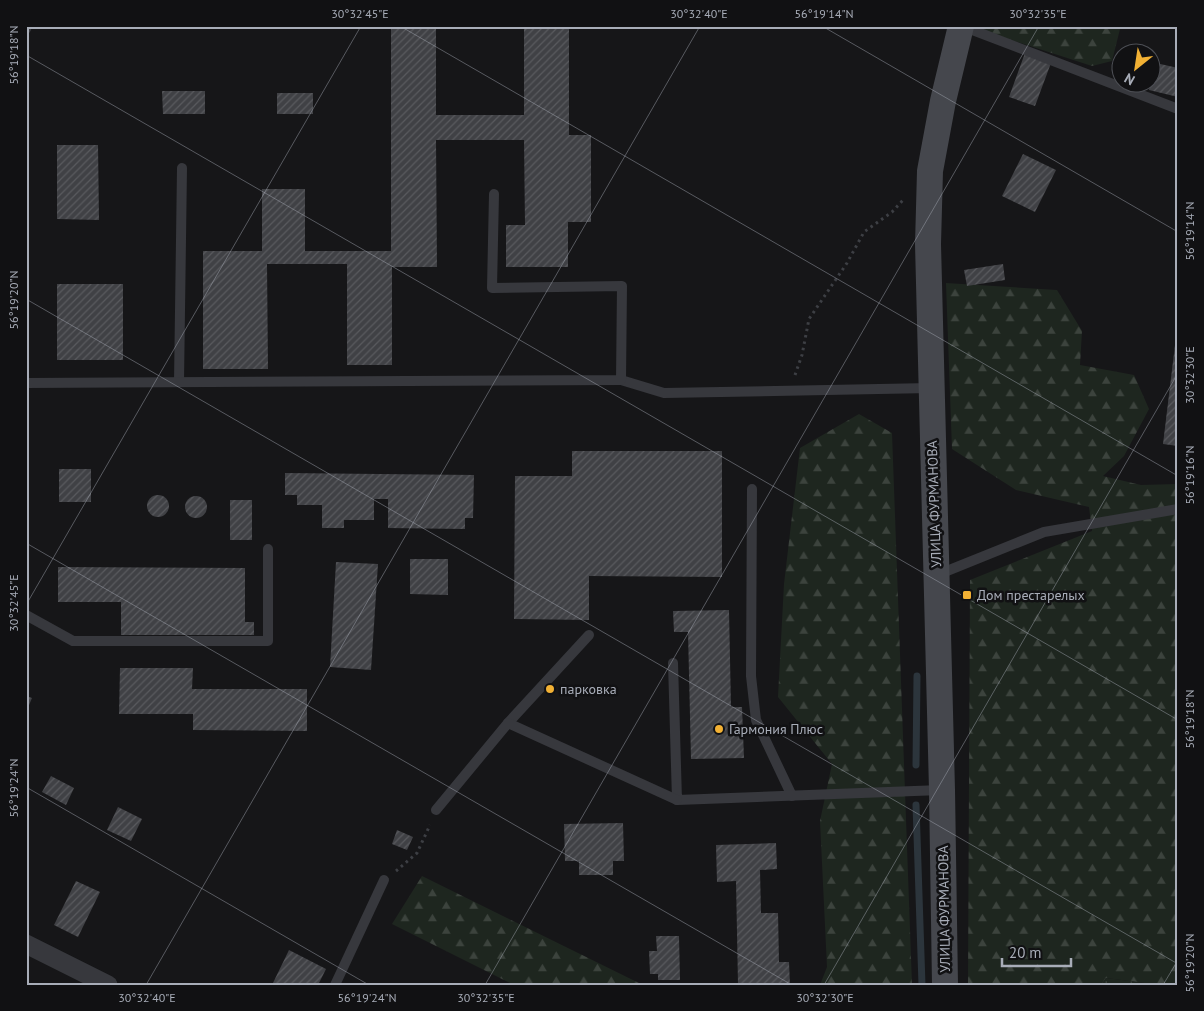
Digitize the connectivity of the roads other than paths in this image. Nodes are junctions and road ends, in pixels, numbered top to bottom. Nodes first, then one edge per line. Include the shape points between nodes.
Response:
1 (962, 26) edge
2 (1178, 109) edge
3 (182, 168) dead end
4 (494, 194) dead end
5 (620, 380) junction
6 (179, 382) junction
7 (26, 383) edge
8 (931, 388) junction
9 (752, 489) dead end
10 (1178, 509) edge
11 (268, 549) dead end
12 (936, 575) junction
13 (26, 615) edge
14 (589, 635) dead end
15 (673, 663) dead end
16 (508, 723) junction
17 (942, 790) junction
18 (792, 796) junction
19 (677, 800) junction
20 (436, 810) road end
21 (384, 880) road end
22 (26, 944) edge
23 (108, 985) edge
24 (335, 985) edge
25 (945, 985) edge

1 - 2 lane
1 - 8 main road, УЛИЦА ФУРМАНОВА via 930,171
3 - 6 lane
4 - 5 lane via 492,288 622,286
5 - 6 lane
5 - 8 lane via 664,393
6 - 7 lane
8 - 12 main road, УЛИЦА ФУРМАНОВА
9 - 18 lane via 752,676 756,720
10 - 12 lane via 1044,532
11 - 13 lane via 268,642 73,641
12 - 17 main road, УЛИЦА ФУРМАНОВА
14 - 16 lane
15 - 19 lane
16 - 19 lane
16 - 20 lane
17 - 18 lane
17 - 25 main road, УЛИЦА ФУРМАНОВА
18 - 19 lane
21 - 24 lane
22 - 23 street

